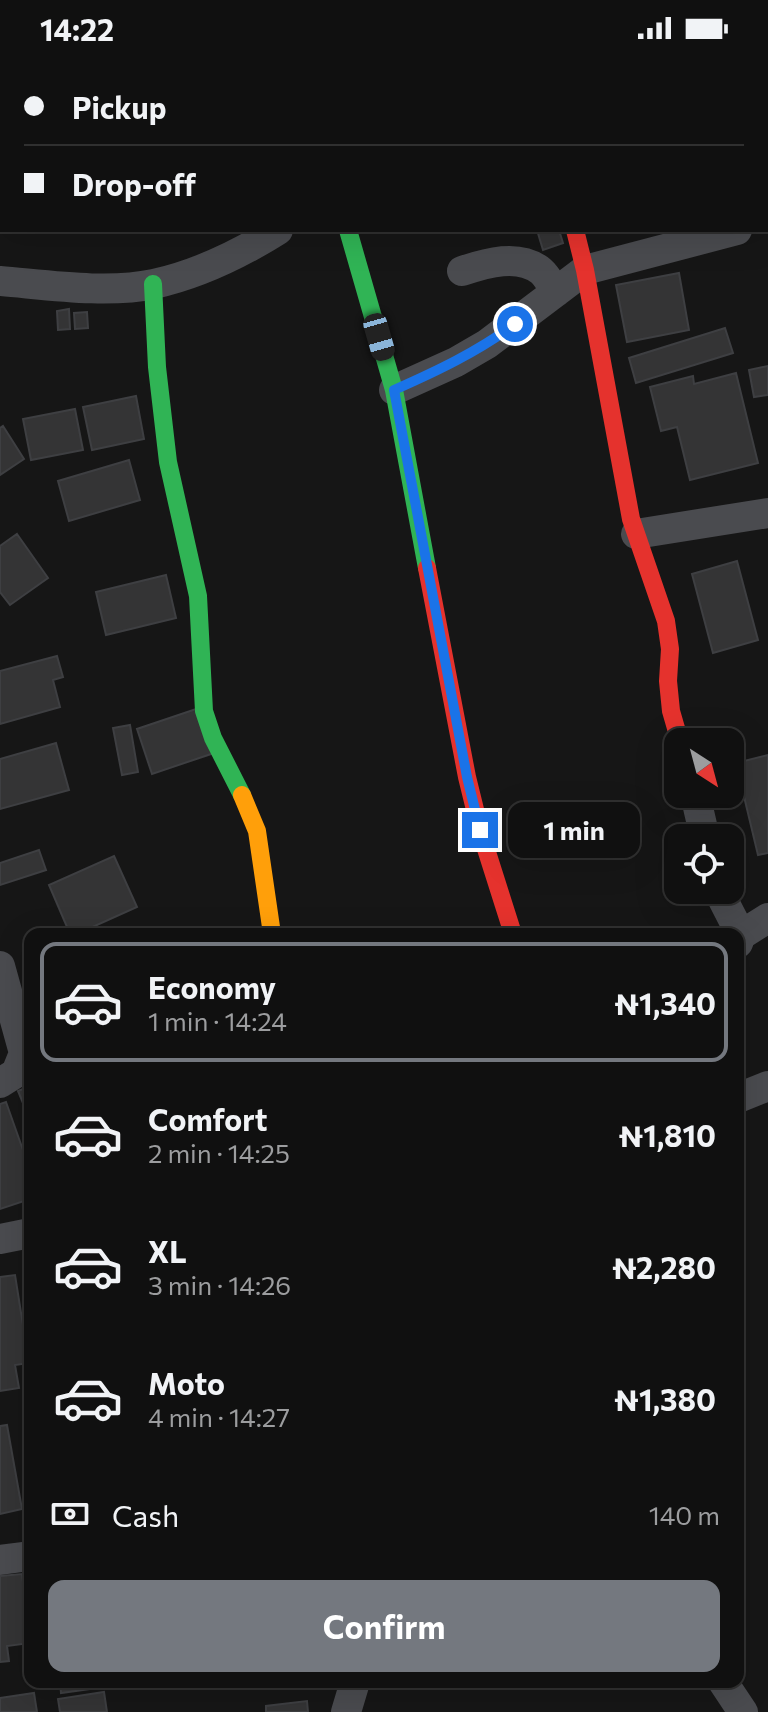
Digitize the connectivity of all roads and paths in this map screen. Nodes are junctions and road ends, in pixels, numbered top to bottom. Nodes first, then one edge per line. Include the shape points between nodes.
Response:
1 (274, 232) edge
2 (349, 232) edge
3 (576, 232) edge
4 (729, 232) edge
5 (585, 270) junction
6 (462, 271) dead end
7 (0, 281) edge
8 (153, 284) junction
9 (556, 292) junction
10 (394, 390) junction
11 (768, 513) edge
12 (636, 534) junction
13 (676, 728) edge
14 (724, 904) edge
15 (768, 918) edge
16 (271, 928) edge
17 (511, 928) edge
18 (734, 928) edge
19 (744, 935) edge
20 (0, 966) edge
21 (0, 1083) edge
22 (768, 1086) edge
23 (744, 1096) edge
24 (24, 1234) edge
25 (0, 1239) edge
26 (24, 1557) edge
27 (0, 1560) edge
28 (353, 1688) edge
29 (727, 1688) edge
30 (346, 1712) edge
31 (743, 1712) edge

1 - 8 street via 212,266
2 - 10 street
3 - 5 street
4 - 5 street
5 - 9 street
5 - 12 street
6 - 9 street via 488,262 516,261 540,271
7 - 8 street via 77,287
8 - 16 street via 168,462 198,596 204,711 257,831
9 - 10 street via 487,344
10 - 17 street via 467,777
11 - 12 street
12 - 13 street via 666,621
14 - 18 street
15 - 19 street
20 - 21 street via 24,1053 16,1073
22 - 23 street
24 - 25 street
26 - 27 street
28 - 30 street
29 - 31 street

